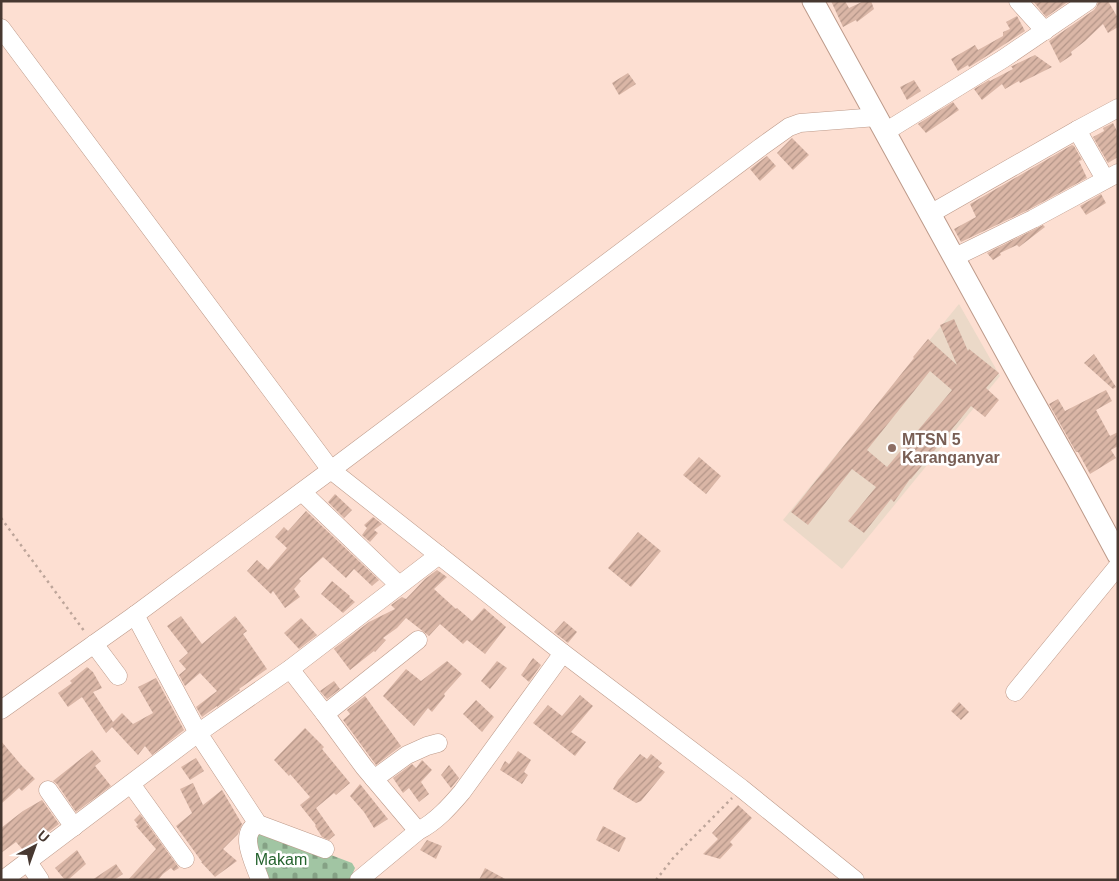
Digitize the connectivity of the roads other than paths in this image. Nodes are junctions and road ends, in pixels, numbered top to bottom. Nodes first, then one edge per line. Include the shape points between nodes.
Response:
1 (813, 1) edge
2 (1018, 1) edge
3 (1088, 1) edge
4 (1, 28) edge
5 (1045, 31) junction
6 (1118, 108) edge
7 (881, 125) junction
8 (1077, 130) junction
9 (1111, 176) edge
10 (930, 214) junction
11 (954, 257) junction
12 (331, 470) junction
13 (302, 492) junction
14 (439, 555) junction
15 (1118, 555) edge
16 (1118, 566) edge
17 (399, 585) junction
18 (135, 615) junction
19 (418, 640) dead end
20 (94, 644) junction
21 (563, 653) junction
22 (290, 669) junction
23 (118, 676) dead end
24 (1015, 692) dead end
25 (1, 710) edge
26 (325, 714) junction
27 (198, 733) junction
28 (438, 743) dead end
29 (374, 779) junction
30 (131, 784) junction
31 (48, 790) dead end
32 (258, 824) junction
33 (74, 827) junction
34 (418, 830) junction
35 (325, 849) dead end
36 (185, 859) dead end
37 (28, 862) junction
38 (2, 880) edge
39 (40, 880) edge
40 (260, 880) edge
41 (359, 880) edge
42 (855, 880) edge

1 - 7 main road
2 - 5 street
3 - 5 street
4 - 12 street
5 - 7 street via 1004,59
6 - 8 street
7 - 10 main road
7 - 12 street via 800,122 789,127
8 - 9 street
8 - 10 street
9 - 11 street
10 - 11 main road
11 - 15 main road
12 - 13 street
12 - 14 street
13 - 17 street
13 - 18 street
14 - 17 street
14 - 21 street
16 - 24 street
17 - 22 street
18 - 20 street
18 - 27 street
19 - 26 street
20 - 23 street
20 - 25 street
21 - 34 street via 462,792 428,826
21 - 42 street via 742,788
22 - 26 street
22 - 27 street
26 - 29 street
27 - 30 street
27 - 32 street
28 - 29 street via 407,755
29 - 34 street
30 - 33 street
30 - 36 street
31 - 33 street
32 - 35 street
32 - 40 street via 248,833 247,842
33 - 37 street
34 - 41 street
37 - 38 street
37 - 39 street

